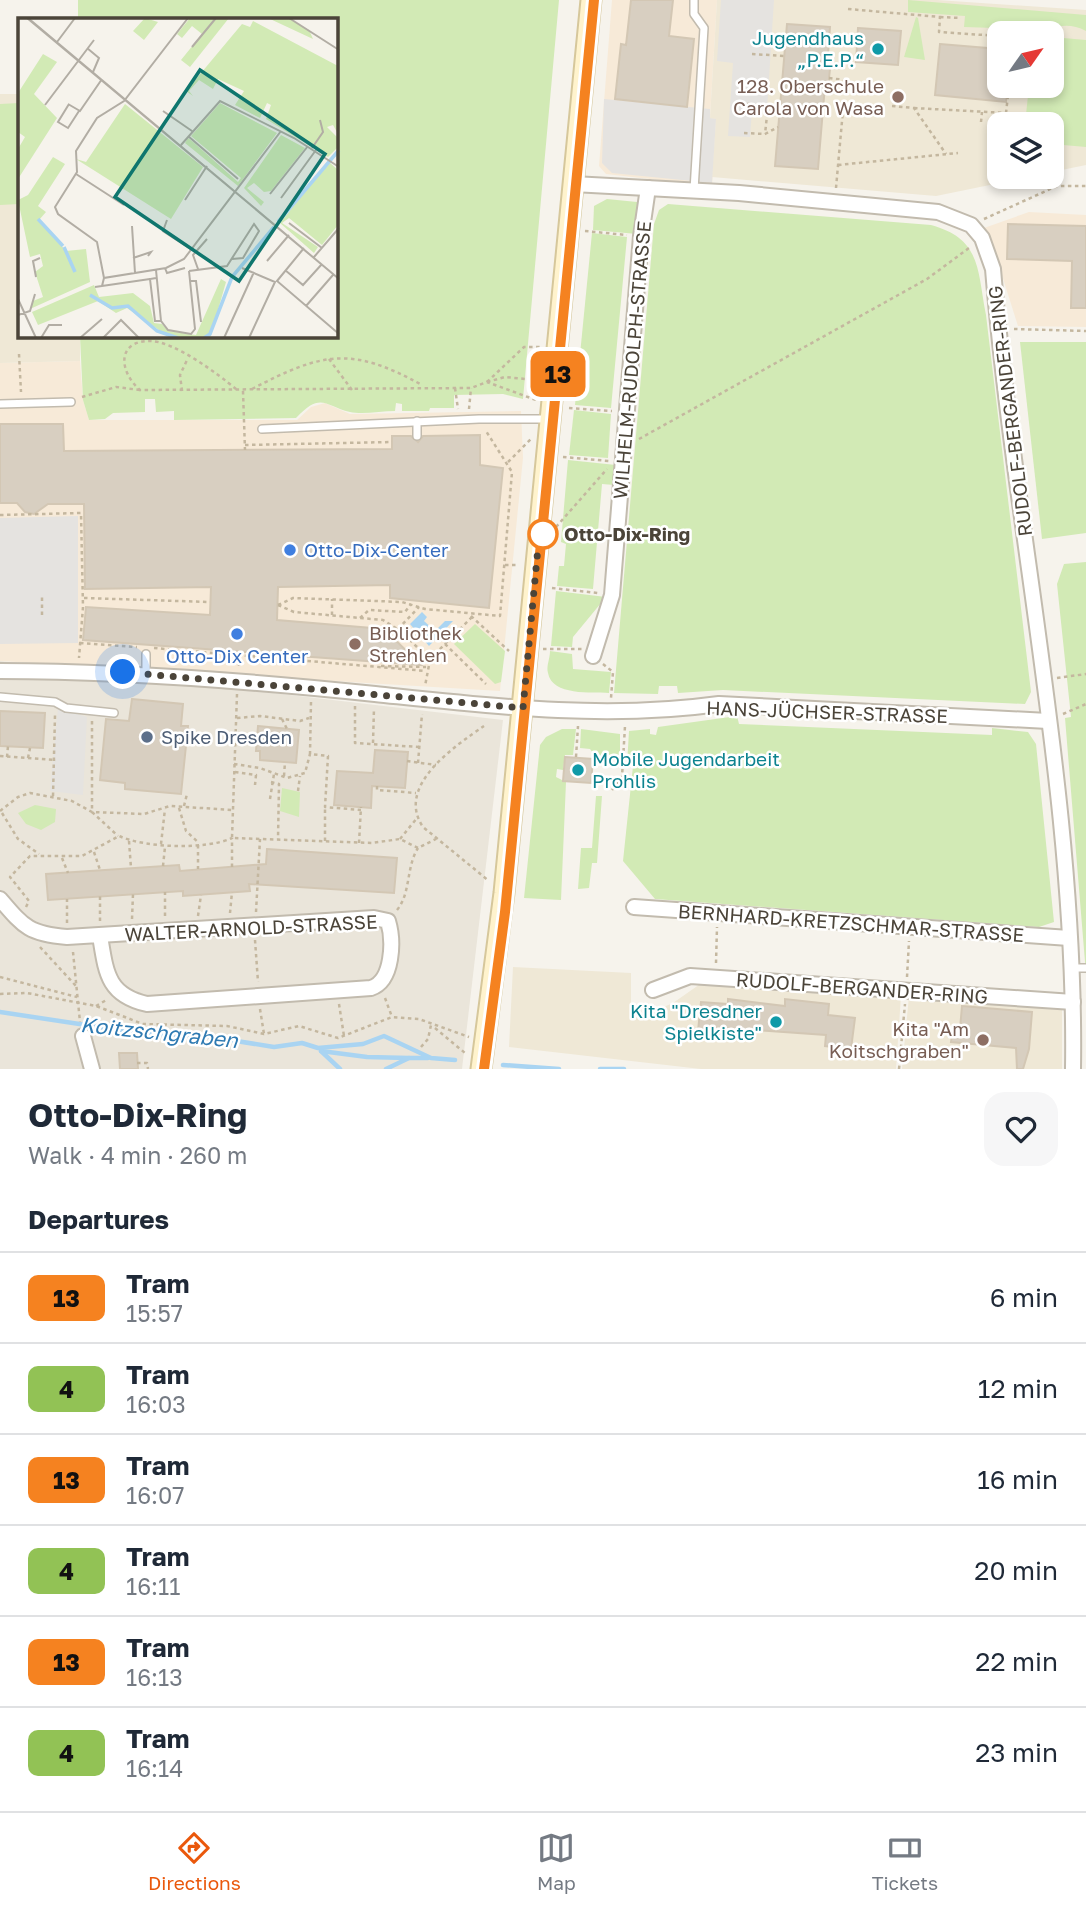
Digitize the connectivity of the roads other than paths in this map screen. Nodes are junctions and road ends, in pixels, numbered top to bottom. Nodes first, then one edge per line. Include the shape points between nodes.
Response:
1 (591, 0) edge
2 (694, 0) edge
3 (573, 184) junction
4 (648, 188) junction
5 (694, 190) junction
6 (71, 402) dead end
7 (0, 404) edge
8 (551, 412) junction
9 (417, 421) junction
10 (262, 429) dead end
11 (417, 436) dead end
12 (594, 652) road end
13 (146, 654) dead end
14 (0, 671) edge
15 (146, 673) junction
16 (0, 697) edge
17 (523, 708) junction
18 (114, 713) dead end
19 (1048, 721) junction
20 (0, 899) edge
21 (634, 907) dead end
22 (100, 936) junction
23 (1069, 938) junction
24 (1079, 968) edge
25 (653, 990) dead end
26 (1073, 1002) junction
27 (83, 1035) dead end
28 (482, 1059) edge
29 (92, 1069) edge
30 (1073, 1069) edge

1 - 3 street
2 - 5 lane via 694,13 704,28
3 - 4 street, RUDOLF-BERGANDER-RING
3 - 8 street
4 - 5 street, RUDOLF-BERGANDER-RING
4 - 12 street, WILHELM-RUDOLPH-STRASSE via 611,595
5 - 19 street, RUDOLF-BERGANDER-RING via 938,212 971,225 982,238 993,270
6 - 7 lane
8 - 9 lane
8 - 17 street
9 - 10 lane
9 - 11 lane
13 - 15 lane
14 - 15 street
15 - 17 street via 238,674 312,688
16 - 18 lane
17 - 19 street, HANS-JÜCHSER-STRASSE via 618,712 719,704
17 - 28 street
19 - 23 street, RUDOLF-BERGANDER-RING
20 - 22 street, WALTER-ARNOLD-STRASSE via 39,935
21 - 23 street, BERNHARD-KRETZSCHMAR-STRASSE
22 - 22 street, WALTER-ARNOLD-STRASSE via 107,976 120,993 147,1004 381,985 386,978 391,932 388,921 374,918
23 - 24 street, RUDOLF-BERGANDER-RING
24 - 26 street, RUDOLF-BERGANDER-RING
25 - 26 street, RUDOLF-BERGANDER-RING via 690,976
26 - 30 street, RUDOLF-BERGANDER-RING
27 - 29 street

